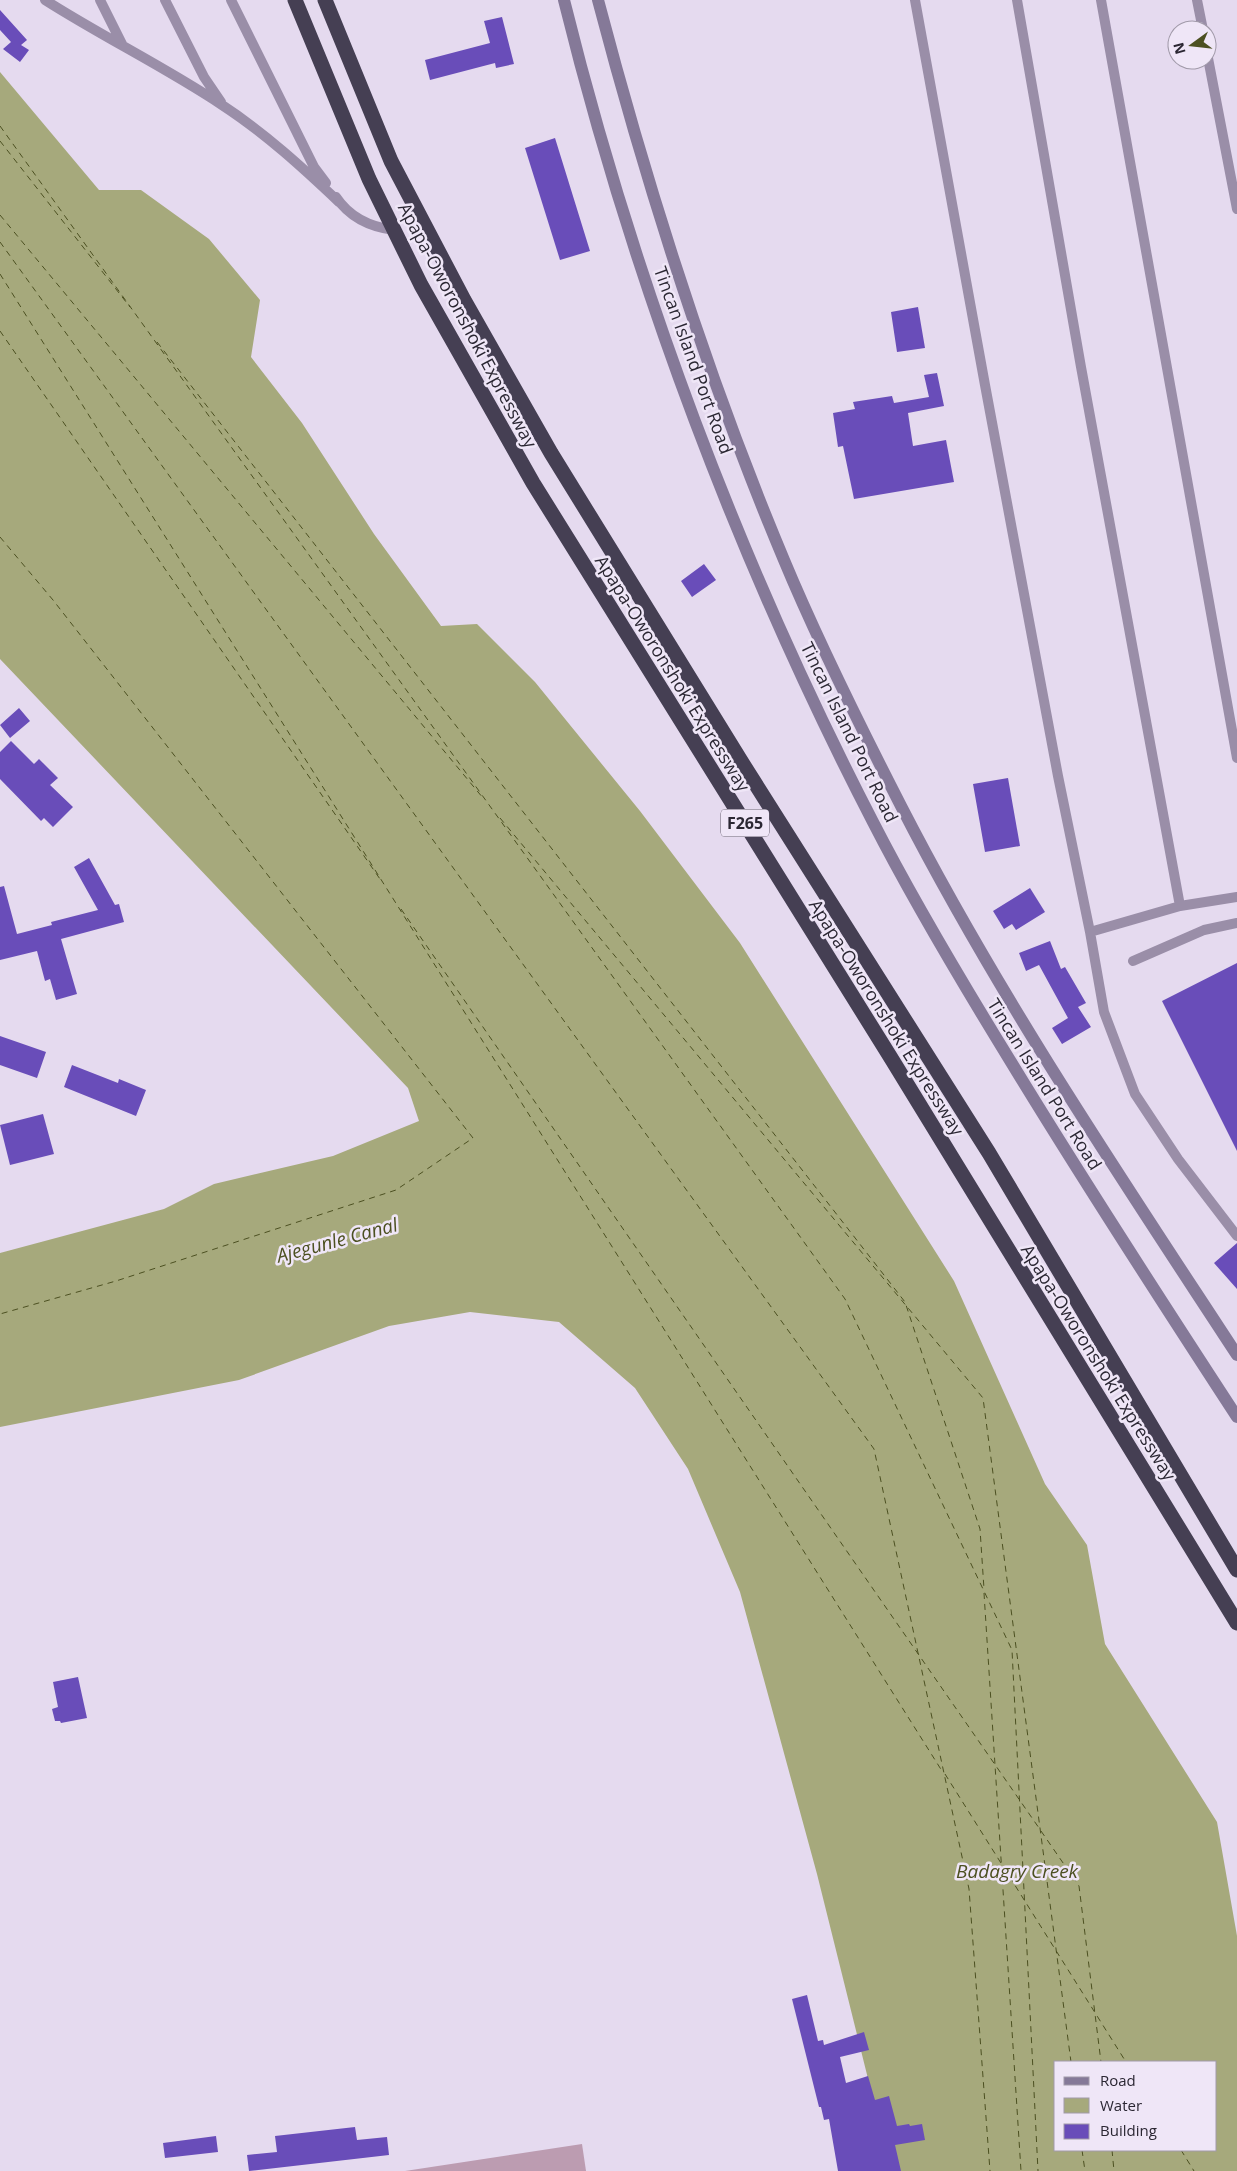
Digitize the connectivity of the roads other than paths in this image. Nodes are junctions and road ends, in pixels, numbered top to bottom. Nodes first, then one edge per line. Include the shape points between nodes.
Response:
1 (45, 0) edge
2 (100, 0) edge
3 (165, 0) edge
4 (231, 0) edge
5 (295, 0) edge
6 (325, 0) edge
7 (564, 0) edge
8 (598, 0) edge
9 (915, 0) edge
10 (1017, 0) edge
11 (1101, 0) edge
12 (1197, 0) edge
13 (1201, 20) edge
14 (123, 46) junction
15 (1210, 70) edge
16 (223, 105) junction
17 (339, 202) junction
18 (1237, 209) edge
19 (394, 230) junction
20 (1237, 758) edge
21 (1237, 896) edge
22 (1180, 906) junction
23 (1237, 923) edge
24 (1090, 932) junction
25 (1132, 960) dead end
26 (1237, 1236) edge
27 (1237, 1355) edge
28 (1237, 1416) edge
29 (1237, 1570) edge
30 (1237, 1623) edge

1 - 14 lane
2 - 14 lane
3 - 16 lane via 204,77
4 - 17 lane via 314,167
5 - 19 highway, Apapa-Oworonshoki Expressway / F265 via 369,179
6 - 29 highway, Apapa-Oworonshoki Expressway / F265 via 391,161 464,300 551,453 989,1153
7 - 28 street, Tincan Island Port Road via 622,208 665,336 710,457 808,690 874,824 960,980 1077,1170
8 - 27 street, Tincan Island Port Road via 634,130 692,315 784,560 837,677 903,809 987,960 1104,1152
9 - 24 lane via 1058,776
10 - 22 lane
11 - 20 lane
12 - 13 lane
14 - 16 lane
15 - 18 lane
16 - 17 lane via 274,143
17 - 19 lane via 354,216 374,227
19 - 30 highway, Apapa-Oworonshoki Expressway / F265 via 421,285 533,483
21 - 22 lane
22 - 24 lane
23 - 25 lane via 1204,930
24 - 26 lane via 1104,1012 1135,1094 1178,1159

